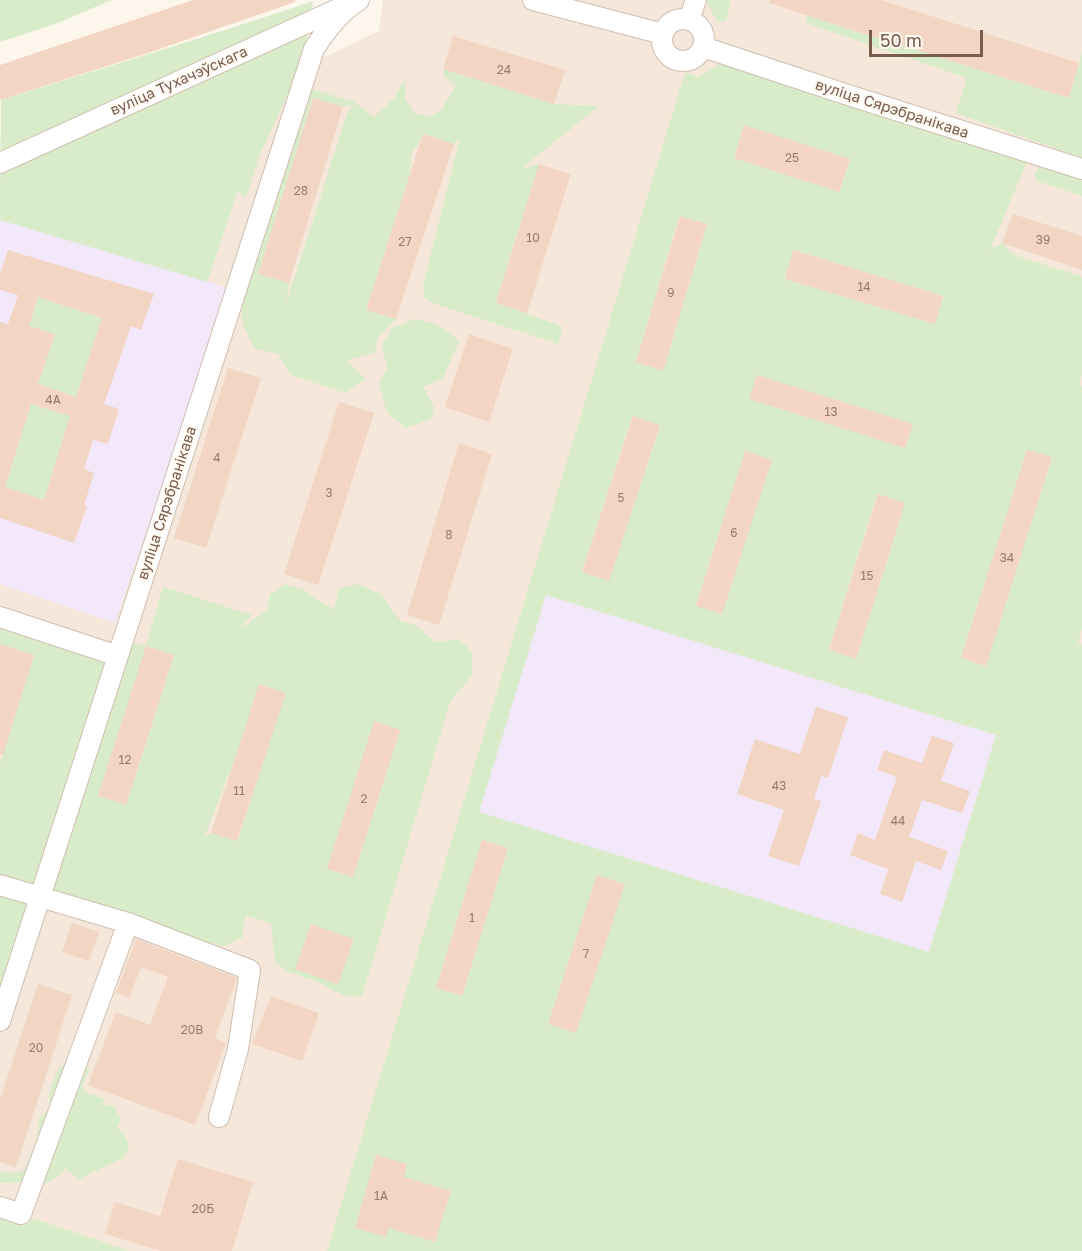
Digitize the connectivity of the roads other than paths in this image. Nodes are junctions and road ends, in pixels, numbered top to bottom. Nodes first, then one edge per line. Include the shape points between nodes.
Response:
1 (358, 0) edge
2 (533, 0) edge
3 (696, 0) edge
4 (689, 20) junction
5 (663, 34) junction
6 (703, 47) junction
7 (0, 163) edge
8 (1082, 169) edge
9 (0, 617) edge
10 (118, 656) junction
11 (0, 885) edge
12 (40, 898) junction
13 (128, 923) junction
14 (0, 1021) edge
15 (219, 1117) dead end
16 (0, 1207) edge

1 - 7 street, вуліца Тухачэўскага
1 - 10 street, вуліца Сярэбранікава via 341,12 314,48
2 - 5 street
3 - 4 street
4 - 5 street via 670,24
4 - 6 street via 700,28
5 - 6 street via 664,47 678,60 696,57
6 - 8 street, вуліца Сярэбранікава
9 - 10 street
10 - 12 street, вуліца Сярэбранікава
11 - 12 street
12 - 13 street
12 - 14 street, вуліца Сярэбранікава
13 - 15 street via 250,970 238,1049
13 - 16 street via 21,1214

